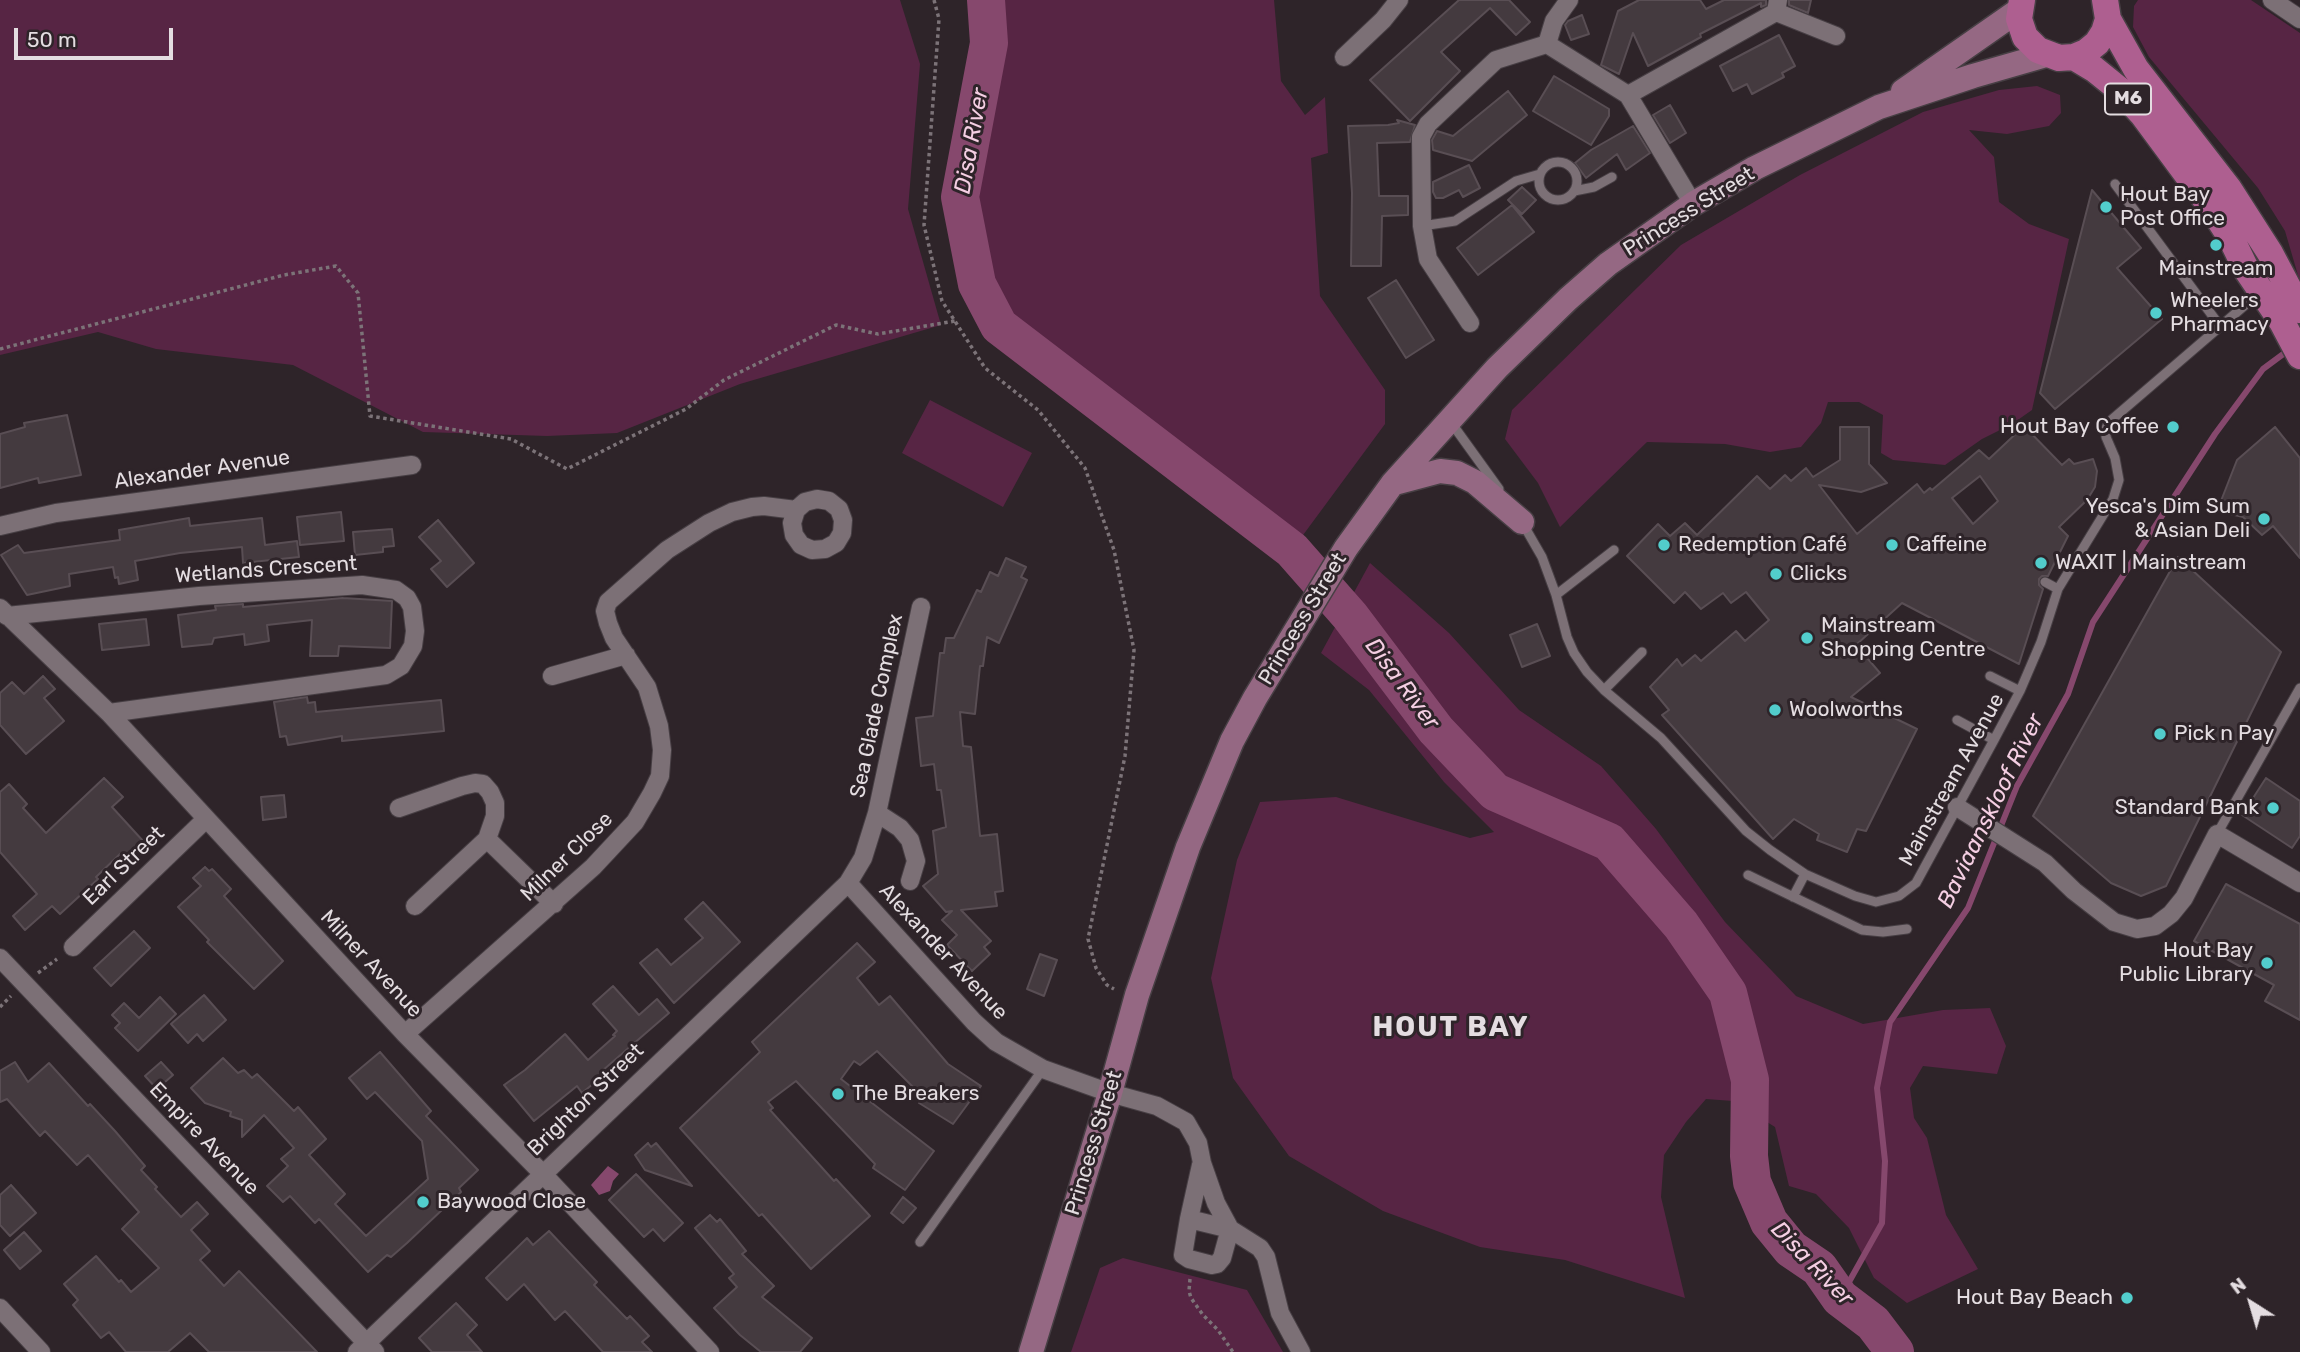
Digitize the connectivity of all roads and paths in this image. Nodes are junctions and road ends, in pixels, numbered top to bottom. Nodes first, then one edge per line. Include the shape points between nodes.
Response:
1 (934, 0) edge
2 (1399, 0) edge
3 (1569, 0) edge
4 (2272, 0) edge
5 (2021, 5) edge
6 (1777, 6) edge
7 (2108, 6) edge
8 (2300, 19) edge
9 (1836, 36) dead end
10 (1547, 44) junction
11 (2046, 55) junction
12 (1343, 57) dead end
13 (2074, 57) junction
14 (1628, 95) junction
15 (1880, 107) junction
16 (1540, 174) junction
17 (1612, 177) dead end
18 (2115, 184) dead end
19 (1574, 191) junction
20 (1693, 204) junction
21 (2242, 209) junction
22 (1422, 226) junction
23 (2262, 290) junction
24 (2291, 316) edge
25 (955, 321) junction
26 (1470, 323) dead end
27 (2220, 326) junction
28 (0, 349) edge
29 (2300, 356) edge
30 (1449, 419) junction
31 (412, 465) dead end
32 (1393, 484) junction
33 (796, 510) dead end
34 (1522, 522) junction
35 (0, 526) edge
36 (1614, 550) dead end
37 (2045, 582) dead end
38 (2058, 589) junction
39 (1556, 595) junction
40 (921, 607) dead end
41 (4, 612) edge
42 (1642, 652) dead end
43 (626, 655) junction
44 (552, 676) dead end
45 (1990, 676) dead end
46 (2300, 688) edge
47 (1604, 690) junction
48 (2020, 691) junction
49 (109, 713) junction
50 (1957, 720) dead end
51 (1994, 740) junction
52 (1957, 807) junction
53 (399, 808) dead end
54 (877, 813) junction
55 (206, 819) junction
56 (2217, 834) junction
57 (487, 839) junction
58 (1805, 873) junction
59 (1748, 875) dead end
60 (910, 881) dead end
61 (848, 883) junction
62 (2300, 883) edge
63 (1793, 897) junction
64 (554, 904) junction
65 (415, 906) dead end
66 (1907, 929) dead end
67 (73, 947) dead end
68 (0, 958) edge
69 (1114, 989) dead end
70 (405, 1034) junction
71 (1043, 1069) junction
72 (1110, 1093) junction
73 (1202, 1163) junction
74 (542, 1173) junction
75 (1189, 1219) junction
76 (1230, 1229) junction
77 (920, 1242) dead end
78 (1189, 1259) junction
79 (0, 1308) edge
80 (366, 1349) edge
81 (41, 1352) edge
82 (709, 1352) edge
83 (1031, 1352) edge
84 (1233, 1352) edge
85 (1301, 1352) edge

1 - 25 path via 939,19 924,225 942,302
2 - 12 street
3 - 10 street via 1554,21
4 - 8 street
5 - 11 main road via 2025,37
5 - 15 street, Princess Street
6 - 9 street
6 - 14 street
7 - 13 main road, M6 via 2104,32 2097,43
7 - 21 main road, M6 via 2136,69
10 - 14 street
10 - 22 street via 1496,60 1423,130
11 - 13 main road
11 - 15 street, Princess Street
13 - 23 main road, M6 via 2114,85 2143,114 2211,207
14 - 20 street
15 - 20 street, Princess Street
16 - 19 lane via 1542,192 1552,199 1564,199
16 - 19 lane via 1549,164 1567,164 1577,179
16 - 22 lane via 1516,181 1455,221
17 - 19 lane
18 - 27 lane
20 - 30 street, Princess Street via 1608,264 1568,299
21 - 23 main road via 2241,224 2269,271
21 - 24 main road, M6 via 2270,253
22 - 26 street via 1427,259
23 - 24 main road, M6
23 - 27 lane, Mainstream Avenue
24 - 29 main road, M6
25 - 28 path via 878,334 836,325 724,380 686,409 567,468 511,439 370,416 358,293 336,266 284,275
25 - 69 path via 985,368 1038,410 1085,468 1114,550 1134,650 1125,756 1088,939 1096,968
27 - 38 lane, Mainstream Avenue via 2109,422 2106,437 2119,480 2113,499
30 - 32 street, Princess Street
30 - 34 lane, Mainstream Avenue
31 - 35 street, Alexander Avenue via 55,513
32 - 34 street via 1429,473 1457,473 1475,482
32 - 72 street, Princess Street via 1294,631 1232,741 1188,847 1137,995
33 - 43 street, Milner Close via 764,506 732,512 667,550 616,593 605,611 614,638
34 - 39 lane, Mainstream Avenue
36 - 39 lane
37 - 38 lane
38 - 48 lane, Mainstream Avenue
39 - 47 lane, Mainstream Avenue via 1574,653
40 - 54 street, Sea Glade Complex
41 - 49 street, Milner Avenue
41 - 49 street, Wetlands Crescent via 362,585 396,590 412,607 413,646 401,666 386,675
42 - 47 lane
43 - 44 street
43 - 64 street, Milner Close via 647,687 659,726 660,776 635,822
45 - 48 lane
46 - 56 lane
47 - 58 lane, Mainstream Avenue via 1661,738 1746,831
48 - 51 lane, Mainstream Avenue
49 - 55 street, Milner Avenue
50 - 51 lane
51 - 52 lane, Mainstream Avenue
52 - 56 street via 2045,863 2114,922 2137,929 2155,926 2171,914
52 - 58 lane, Mainstream Avenue via 1916,883 1899,896 1876,902
53 - 57 street via 469,783 482,784 493,795 496,809
54 - 60 street, Sea Glade Complex via 910,840 916,861
54 - 61 street, Sea Glade Complex via 863,858
55 - 67 street, Earl Street
55 - 70 street, Milner Avenue
56 - 62 street
57 - 64 street
57 - 65 street
58 - 63 lane
59 - 63 lane
61 - 71 street, Alexander Avenue via 996,1042
61 - 74 street, Brighton Street
63 - 66 lane via 1862,930
64 - 70 street, Milner Close
68 - 80 street, Empire Avenue
70 - 74 street, Milner Avenue
71 - 72 street, Alexander Avenue
71 - 77 lane
72 - 73 street, Alexander Avenue via 1157,1106 1186,1122 1198,1143
72 - 83 street, Princess Street
73 - 75 street
73 - 76 street, Alexander Avenue
74 - 80 street, Brighton Street
74 - 82 street, Milner Avenue
75 - 76 street
75 - 78 street via 1182,1251
76 - 78 street via 1217,1264
76 - 85 street via 1264,1252 1280,1313
78 - 84 path via 1191,1298
79 - 81 street

